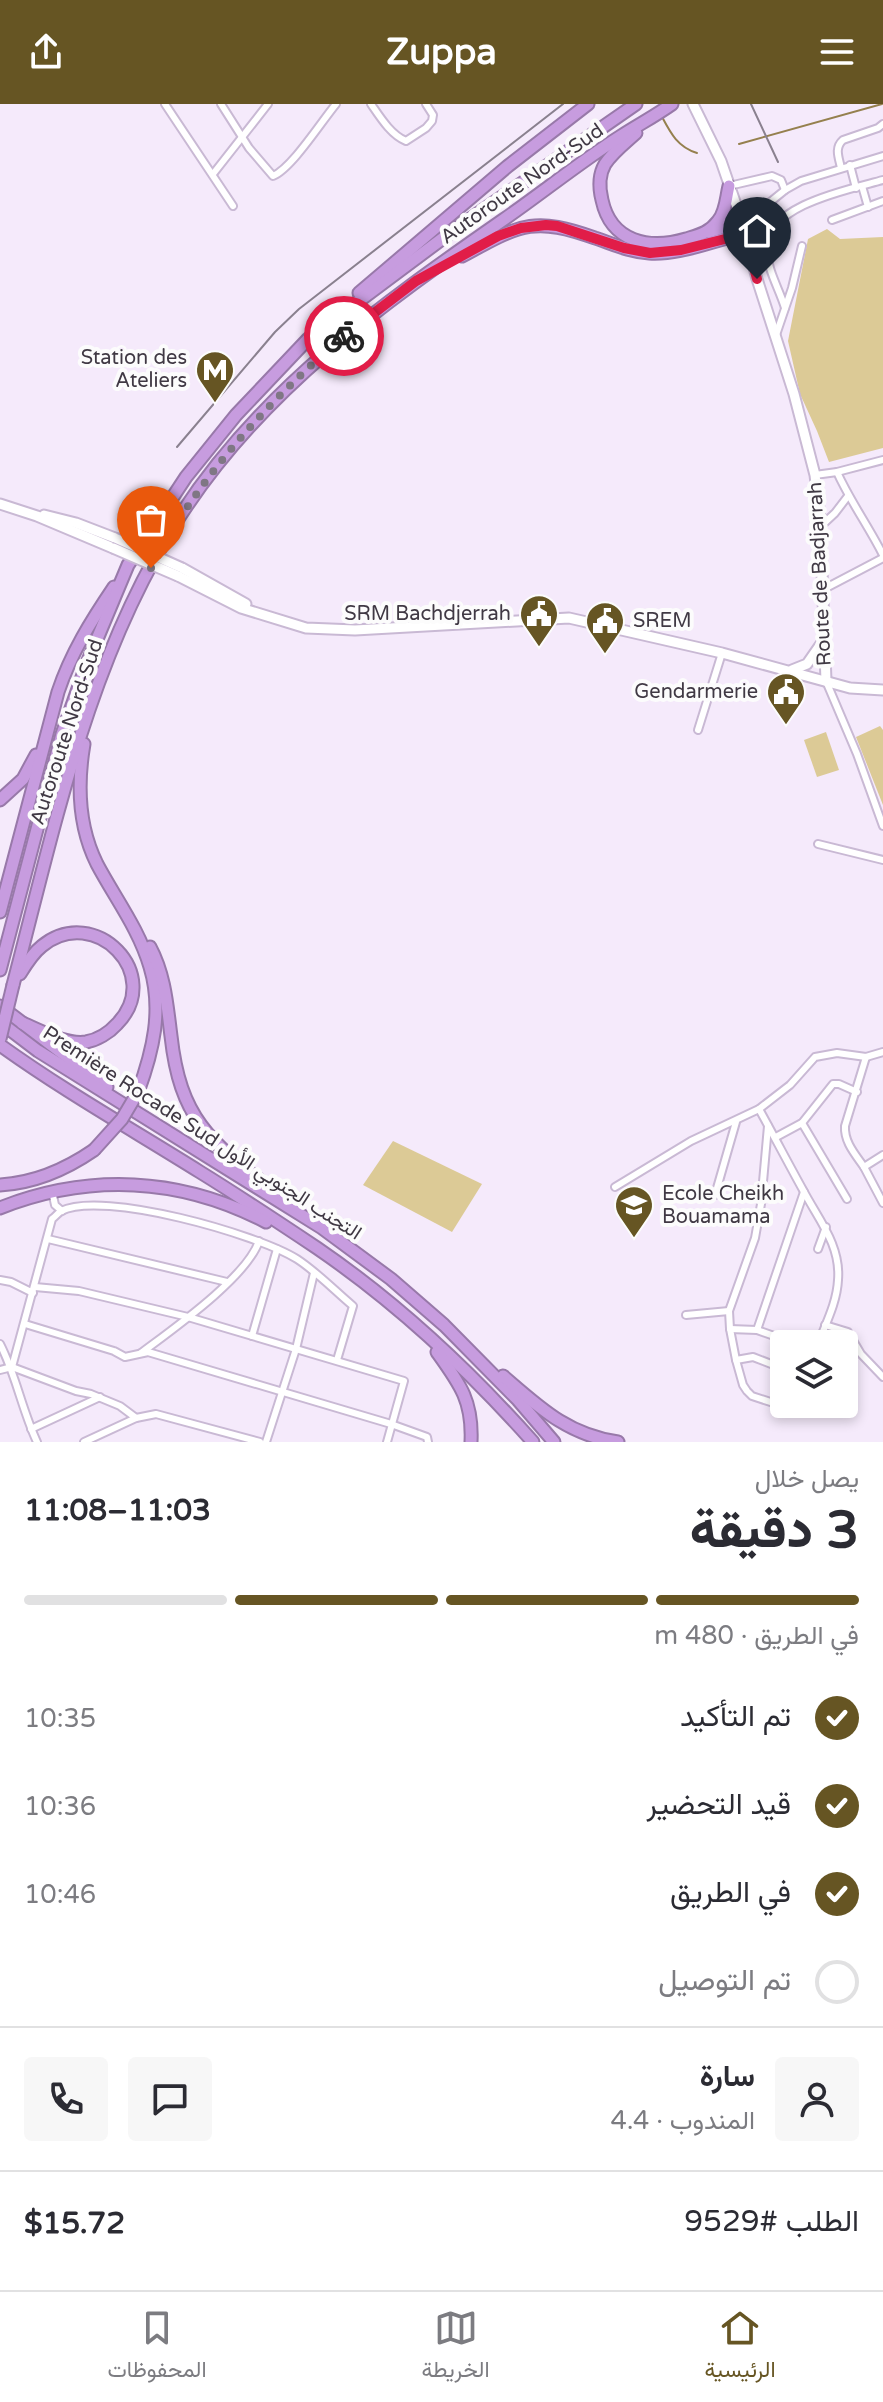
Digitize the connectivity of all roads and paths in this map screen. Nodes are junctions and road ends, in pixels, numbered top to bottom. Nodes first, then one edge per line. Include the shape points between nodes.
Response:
1 (165, 104) edge
2 (221, 104) edge
3 (268, 104) edge
4 (336, 104) edge
5 (371, 104) edge
6 (426, 104) edge
7 (588, 104) edge
8 (636, 104) edge
9 (672, 104) edge
10 (693, 104) edge
11 (651, 119) junction
12 (883, 124) edge
13 (243, 137) junction
14 (883, 156) edge
15 (850, 165) junction
16 (841, 168) junction
17 (213, 174) junction
18 (883, 180) edge
19 (729, 186) junction
20 (859, 187) junction
21 (785, 190) junction
22 (883, 201) edge
23 (233, 206) dead end
24 (868, 207) junction
25 (759, 211) dead end
26 (832, 220) dead end
27 (744, 228) junction
28 (708, 232) junction
29 (802, 246) dead end
30 (416, 281) junction
31 (785, 308) junction
32 (776, 335) junction
33 (308, 339) junction
34 (883, 460) edge
35 (837, 472) junction
36 (815, 475) junction
37 (848, 496) junction
38 (0, 504) edge
39 (821, 526) junction
40 (883, 556) edge
41 (128, 565) junction
42 (822, 590) junction
43 (823, 641) junction
44 (722, 653) junction
45 (789, 671) junction
46 (826, 681) junction
47 (883, 690) edge
48 (93, 699) junction
49 (47, 729) junction
50 (698, 730) dead end
51 (0, 800) edge
52 (883, 826) edge
53 (818, 844) dead end
54 (883, 860) edge
55 (0, 870) edge
56 (0, 898) edge
57 (125, 908) junction
58 (0, 912) edge
59 (0, 970) edge
60 (13, 985) junction
61 (0, 1006) edge
62 (0, 1022) edge
63 (22, 1023) junction
64 (0, 1039) edge
65 (0, 1045) edge
66 (882, 1056) edge
67 (866, 1057) junction
68 (857, 1092) junction
69 (759, 1109) junction
70 (736, 1122) junction
71 (802, 1123) junction
72 (768, 1126) junction
73 (168, 1133) junction
74 (776, 1137) junction
75 (883, 1155) edge
76 (864, 1167) junction
77 (0, 1185) edge
78 (615, 1187) dead end
79 (52, 1191) junction
80 (804, 1192) junction
81 (715, 1195) dead end
82 (847, 1199) dead end
83 (883, 1203) edge
84 (0, 1208) edge
85 (62, 1211) junction
86 (826, 1227) junction
87 (322, 1228) junction
88 (48, 1239) junction
89 (259, 1241) junction
90 (277, 1249) junction
91 (818, 1249) dead end
92 (319, 1250) junction
93 (738, 1261) dead end
94 (748, 1261) junction
95 (314, 1273) junction
96 (0, 1280) edge
97 (227, 1282) junction
98 (34, 1290) junction
99 (729, 1311) junction
100 (686, 1315) dead end
101 (188, 1317) junction
102 (25, 1324) junction
103 (444, 1325) junction
104 (825, 1325) junction
105 (730, 1329) junction
106 (757, 1330) junction
107 (823, 1330) edge
108 (423, 1332) junction
109 (770, 1335) edge
110 (252, 1336) junction
111 (0, 1344) edge
112 (296, 1349) junction
113 (138, 1355) junction
114 (337, 1360) junction
115 (736, 1360) junction
116 (770, 1364) edge
117 (12, 1367) junction
118 (0, 1370) edge
119 (883, 1377) edge
120 (283, 1393) junction
121 (101, 1397) junction
122 (770, 1402) edge
123 (136, 1418) junction
124 (391, 1424) junction
125 (31, 1429) junction
126 (37, 1442) edge
127 (84, 1442) edge
128 (263, 1442) edge
129 (387, 1442) edge
130 (428, 1442) edge
131 (471, 1442) edge
132 (533, 1442) edge
133 (554, 1442) edge
134 (618, 1442) edge

1 - 17 street
2 - 13 street
3 - 13 street
4 - 13 street via 273,176
5 - 6 street via 406,141 432,121
7 - 33 highway via 469,198
8 - 33 highway, Autoroute Nord-Sud
9 - 11 highway, Autoroute Nord-Sud
10 - 19 main road, Route de Badjarrah
11 - 28 highway via 604,167 600,190 607,217 619,232 646,243 669,243
11 - 30 highway, Autoroute Nord-Sud
12 - 16 street via 839,143
13 - 17 street
14 - 15 street
15 - 16 street
15 - 20 street
16 - 21 street
17 - 23 street
18 - 20 street
19 - 21 street via 772,176
19 - 27 main road, Route de Badjarrah
19 - 28 highway via 723,213
20 - 24 street
20 - 31 street via 809,201 771,231 766,246 769,264
21 - 25 street
22 - 24 street
24 - 26 street
27 - 28 highway
27 - 30 highway via 681,250 650,253 572,229 532,226 498,236
27 - 32 main road, Route de Badjarrah
29 - 31 street
30 - 48 highway, Autoroute Nord-Sud via 284,390 199,490 138,593
31 - 32 street
32 - 36 main road, Route de Badjarrah
33 - 41 highway, Autoroute Nord-Sud via 186,477
34 - 35 street
35 - 36 street
35 - 37 street
36 - 39 main road, Route de Badjarrah
37 - 39 street
37 - 40 street
38 - 44 main road, bridge via 62,519 258,614 306,628 569,618
39 - 42 main road, Route de Badjarrah
40 - 42 street
41 - 49 highway via 74,650
41 - 59 highway, Autoroute Nord-Sud via 62,734
42 - 43 main road, Route de Badjarrah
43 - 45 main road via 807,664
43 - 46 main road, Route de Badjarrah
44 - 45 main road
44 - 50 street
45 - 46 main road
46 - 47 main road
46 - 52 street
48 - 57 highway via 82,756 81,813 97,862
48 - 60 highway, Autoroute Nord-Sud
49 - 51 highway via 26,776
49 - 58 highway
53 - 54 street
55 - 56 highway
57 - 77 highway, bridge via 147,958 156,997 154,1043 138,1092 122,1119 75,1163
57 - 87 highway via 158,965 175,1066 191,1112 236,1162
60 - 63 highway via 41,946 69,933 107,941 123,956 132,979 126,1014 100,1037 66,1040
60 - 64 highway, Autoroute Nord-Sud, bridge
61 - 63 highway
62 - 73 highway, Première Rocade Sud التجنب الجنوبي الأول
63 - 73 highway
65 - 92 highway, Première Rocade Sud التجنب الجنوبي الأول
66 - 67 street
67 - 68 street
67 - 69 street via 815,1057
68 - 71 street via 833,1084
68 - 76 street via 845,1133
69 - 70 street
69 - 72 street
70 - 78 street via 691,1141
70 - 81 street
71 - 74 street
71 - 82 street
72 - 74 street
72 - 94 street via 761,1204
73 - 87 highway, Première Rocade Sud التجنب الجنوبي الأول
74 - 80 street
75 - 76 street
76 - 83 street
79 - 84 highway
79 - 85 street
79 - 92 highway via 102,1184 178,1190 256,1217
80 - 86 street
80 - 106 street
85 - 88 street via 52,1219
85 - 89 street via 121,1207
86 - 91 street
86 - 104 street via 839,1277
87 - 103 highway, Première Rocade Sud التجنب الجنوبي الأول
88 - 97 street
88 - 98 street
89 - 90 street
89 - 97 street via 248,1263
90 - 95 street
90 - 110 street
92 - 108 highway, Première Rocade Sud التجنب الجنوبي الأول
93 - 94 street
94 - 99 street
95 - 112 street
95 - 114 street via 353,1306
96 - 98 street
97 - 101 street
98 - 101 street via 79,1291
98 - 102 street
99 - 100 street
99 - 105 street
101 - 110 street
101 - 113 street
102 - 113 street via 125,1357
102 - 117 street
103 - 133 highway, Première Rocade Sud التجنب الجنوبي الأول
103 - 134 highway via 557,1421 589,1437
104 - 107 street
104 - 119 street via 848,1332
105 - 106 street
105 - 115 street
106 - 109 street
108 - 131 highway via 461,1384
108 - 132 highway, Première Rocade Sud التجنب الجنوبي الأول
110 - 112 street
111 - 117 street
112 - 114 street
112 - 120 street
113 - 120 street via 148,1352
114 - 124 street via 404,1381
115 - 116 street via 753,1357
115 - 122 street via 743,1385 752,1396
117 - 118 street
117 - 121 street
117 - 125 street
120 - 124 street
120 - 128 street
121 - 123 street
121 - 125 street
123 - 127 street
123 - 128 street via 170,1416
124 - 129 street
124 - 130 street via 427,1437
125 - 126 street

